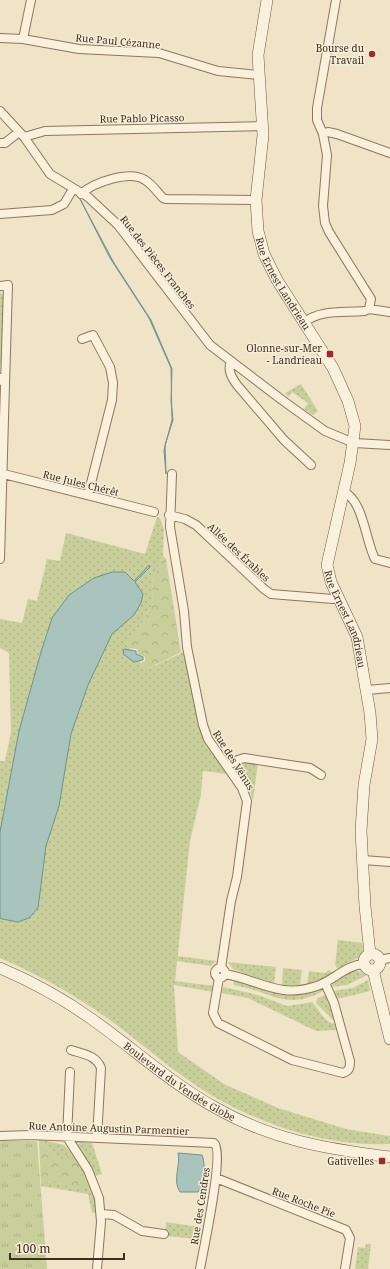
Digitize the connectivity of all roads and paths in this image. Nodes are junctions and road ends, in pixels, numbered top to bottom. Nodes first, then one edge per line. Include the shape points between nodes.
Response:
1 (31, 0) edge
2 (267, 0) edge
3 (336, 0) edge
4 (0, 38) edge
5 (23, 39) junction
6 (258, 75) junction
7 (0, 111) edge
8 (262, 126) junction
9 (21, 134) junction
10 (323, 134) junction
11 (0, 143) edge
12 (390, 152) edge
13 (73, 189) junction
14 (81, 194) junction
15 (256, 200) junction
16 (0, 214) edge
17 (0, 286) edge
18 (369, 309) junction
19 (390, 312) edge
20 (303, 323) junction
21 (82, 339) dead end
22 (231, 361) junction
23 (3, 381) edge
24 (354, 443) junction
25 (390, 445) edge
26 (311, 465) dead end
27 (2, 474) edge
28 (172, 474) dead end
29 (343, 492) junction
30 (88, 495) junction
31 (154, 512) dead end
32 (169, 516) junction
33 (0, 559) edge
34 (390, 563) edge
35 (338, 597) junction
36 (390, 688) edge
37 (367, 690) junction
38 (227, 766) junction
39 (321, 775) dead end
40 (363, 860) junction
41 (390, 862) edge
42 (380, 958) edge
43 (368, 967) junction
44 (0, 968) edge
45 (224, 974) junction
46 (325, 983) junction
47 (390, 1039) edge
48 (71, 1050) dead end
49 (70, 1072) dead end
50 (0, 1136) edge
51 (67, 1137) junction
52 (97, 1138) junction
53 (217, 1145) joint
54 (390, 1151) edge
55 (376, 1154) junction
56 (390, 1157) edge
57 (216, 1178) junction
58 (101, 1214) junction
59 (164, 1234) dead end
60 (97, 1269) edge
61 (200, 1269) edge
62 (345, 1269) edge

1 - 5 street
2 - 6 street, Rue Ernest Landrieau via 258,55
3 - 10 street via 317,108 318,124
4 - 5 street, Rue Paul Cézanne
5 - 6 street, Rue Paul Cézanne via 79,49 159,54 218,71
6 - 8 street, Rue Ernest Landrieau
7 - 9 street, Rue des Pièces Franches
8 - 9 street, Rue Pablo Picasso via 45,131
8 - 15 street, Rue Ernest Landrieau via 263,142
9 - 11 street, Rue Pablo Picasso
9 - 13 street, Rue des Pièces Franches via 50,174
10 - 12 street via 337,134
10 - 18 street via 327,155 325,223 328,232 371,299
13 - 14 street, Rue des Pièces Franches
13 - 16 street via 64,204 52,210
14 - 15 street via 94,185 111,179 139,177 163,198
14 - 22 street, Rue des Pièces Franches via 118,225 198,331 210,345
15 - 20 street, Rue Ernest Landrieau via 258,231 264,254
17 - 23 street via 8,285
18 - 19 street
18 - 20 street via 364,312 318,314
20 - 24 street, Rue Ernest Landrieau via 327,357 348,401 355,426
21 - 30 street via 93,335 110,367 113,383 112,400
22 - 24 street, Rue des Pièces Franches via 315,424 333,435
22 - 26 street via 230,370 237,385 284,440
23 - 27 street
24 - 25 street, Rue des Pièces Franches
24 - 29 street, Rue Ernest Landrieau
27 - 30 street, Rue Jules Chérêt
27 - 33 street
28 - 32 street
29 - 34 street via 347,493 357,508 375,559
29 - 35 street, Rue Ernest Landrieau via 327,565 328,576
30 - 31 street, Rue Jules Chérêt
32 - 35 street, Allée des Érables via 185,519 196,525 271,594 332,599
32 - 38 street, Rue des Vénus via 187,647 203,725 208,739
35 - 37 street, Rue Ernest Landrieau via 357,636
36 - 37 street
37 - 40 street, Rue Ernest Landrieau via 372,739 362,798
38 - 39 street via 244,758 310,768
38 - 45 street, Rue des Vénus via 246,795 247,808
40 - 41 street
40 - 42 street, Rue Ernest Landrieau via 365,906
42 - 43 street via 378,966
43 - 46 street via 353,966
43 - 47 street
44 - 55 street, Boulevard du Vendée Globe via 39,986 72,1006 190,1092 232,1117 304,1143 342,1151
45 - 46 street via 267,988 286,990 309,989
45 - 46 street, Rue des Vénus via 213,1013 218,1023 292,1060 343,1073 348,1071 350,1061 333,999
48 - 52 street via 98,1060 101,1068
49 - 51 street
50 - 51 street, Rue Antoine Augustin Parmentier
51 - 52 street, Rue Antoine Augustin Parmentier
51 - 58 street via 94,1182
52 - 53 street, Rue Antoine Augustin Parmentier via 210,1142
53 - 57 street, Rue des Cendres
54 - 55 street, Boulevard du Vendée Globe
55 - 56 street, Boulevard du Vendée Globe
57 - 61 street, Rue des Cendres
57 - 62 street, Rue Roche Pie via 346,1230 350,1238
58 - 59 street via 114,1215 142,1231
58 - 60 street

